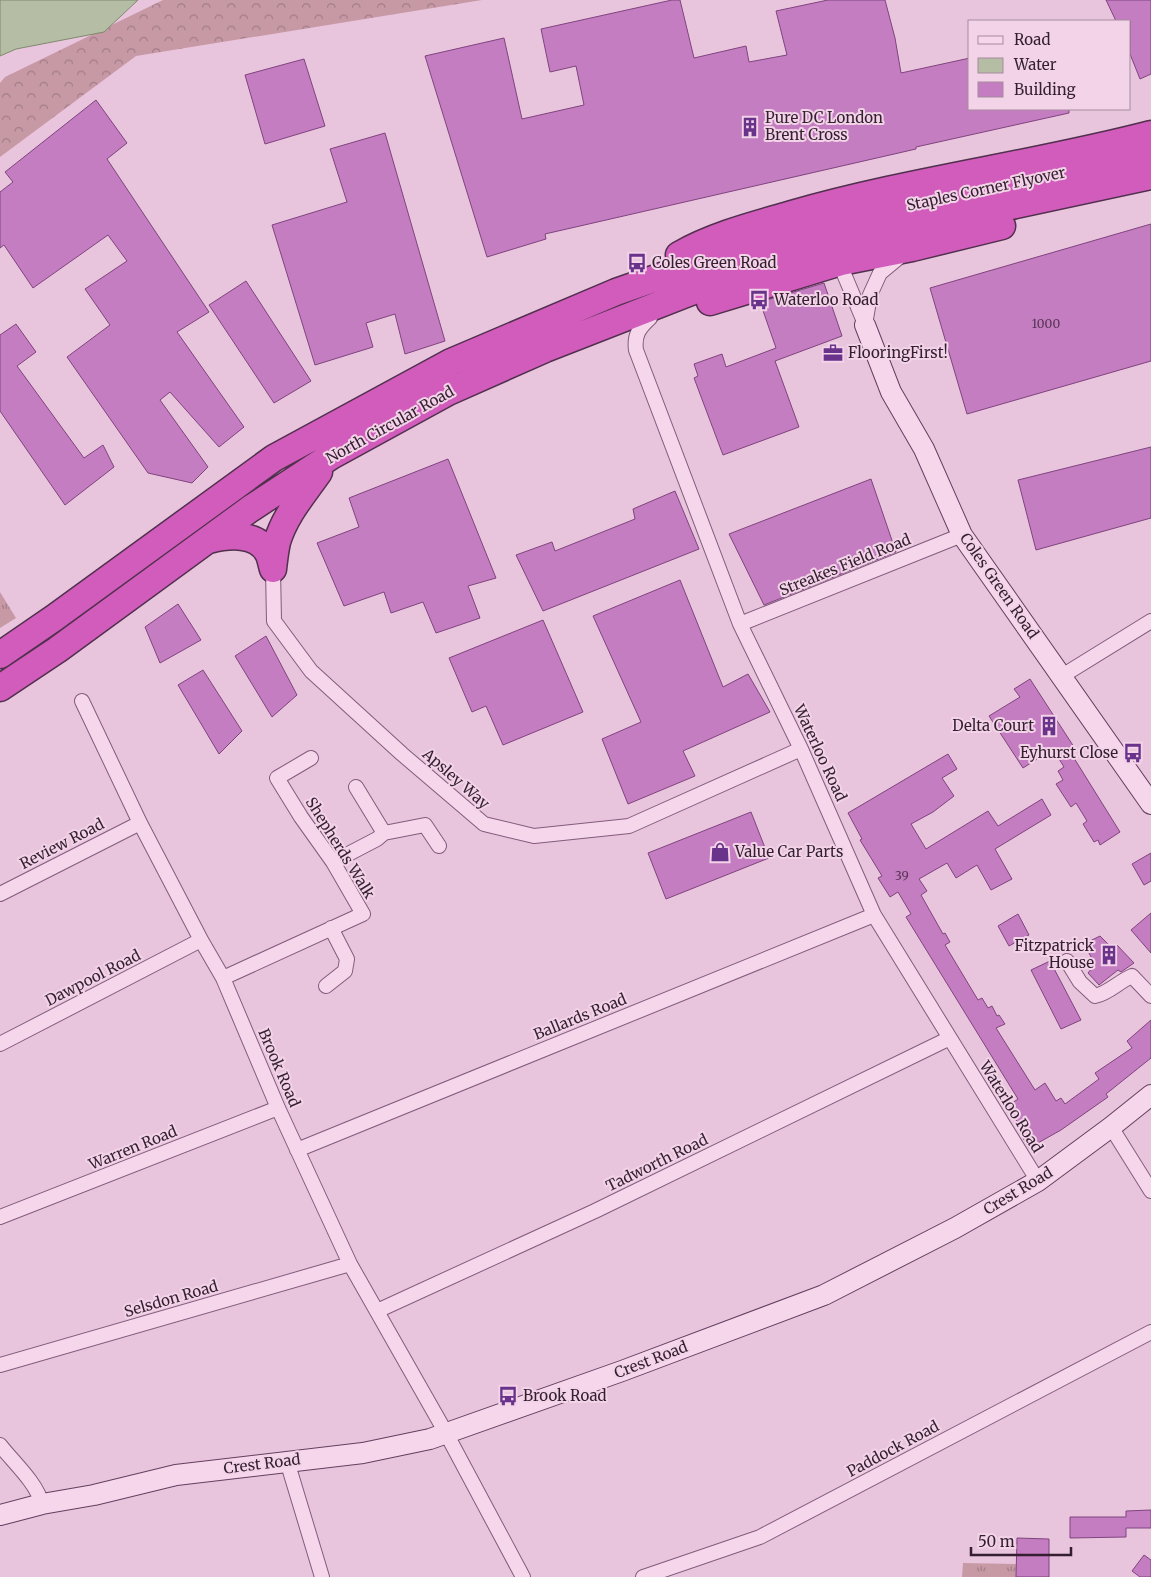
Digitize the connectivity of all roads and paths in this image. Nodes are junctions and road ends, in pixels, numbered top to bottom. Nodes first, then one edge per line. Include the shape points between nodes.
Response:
1 (1151, 134) edge
2 (1151, 153) edge
3 (1116, 173) junction
4 (1151, 176) edge
5 (1151, 192) edge
6 (829, 245) junction
7 (912, 248) junction
8 (616, 292) junction
9 (650, 318) junction
10 (865, 324) junction
11 (583, 334) junction
12 (332, 456) junction
13 (962, 535) junction
14 (205, 541) junction
15 (273, 569) junction
16 (1151, 622) edge
17 (740, 624) junction
18 (0, 655) edge
19 (1062, 676) junction
20 (0, 688) edge
21 (82, 700) dead end
22 (801, 750) junction
23 (311, 758) dead end
24 (356, 787) dead end
25 (1151, 804) edge
26 (140, 823) junction
27 (384, 833) junction
28 (439, 846) dead end
29 (333, 862) junction
30 (0, 894) edge
31 (874, 915) junction
32 (331, 928) junction
33 (200, 940) junction
34 (1067, 961) dead end
35 (223, 978) junction
36 (326, 986) dead end
37 (1151, 996) edge
38 (950, 1038) junction
39 (0, 1044) edge
40 (1151, 1095) edge
41 (278, 1108) junction
42 (1111, 1127) junction
43 (297, 1150) junction
44 (1038, 1181) junction
45 (1151, 1191) edge
46 (0, 1218) edge
47 (350, 1264) junction
48 (377, 1311) junction
49 (1151, 1332) edge
50 (0, 1365) edge
51 (446, 1433) junction
52 (0, 1445) edge
53 (287, 1461) junction
54 (42, 1504) junction
55 (0, 1515) edge
56 (322, 1577) edge
57 (523, 1577) edge
58 (643, 1577) edge

1 - 8 highway via 848,199 767,221 694,246
2 - 3 highway, Staples Corner Flyover
3 - 4 highway, Staples Corner Flyover
3 - 6 highway, Staples Corner Flyover
5 - 7 highway
6 - 7 highway
6 - 8 highway, North Circular Road via 762,241
6 - 9 highway via 696,306
6 - 10 street, Coles Green Road
6 - 11 highway, North Circular Road via 768,262
7 - 10 street via 880,273 870,294
8 - 18 highway, North Circular Road via 451,362 274,458
9 - 11 highway
9 - 17 street, Waterloo Road via 639,328 636,350
10 - 13 street, Coles Green Road via 891,392 924,449
11 - 12 highway, North Circular Road via 448,392
12 - 14 highway, North Circular Road
12 - 15 highway via 283,526
13 - 17 street, Streakes Field Road
13 - 19 street, Coles Green Road
14 - 15 highway via 235,536 253,540 268,553
14 - 20 highway, North Circular Road
15 - 22 street, Apsley Way via 274,621 311,671 484,824 534,836 629,826
16 - 19 street
17 - 22 street, Waterloo Road
19 - 25 street, Coles Green Road
21 - 26 street, Brook Road
22 - 31 street, Waterloo Road
23 - 29 street, Shepherds Walk via 277,778
24 - 27 street
26 - 30 street, Review Road
26 - 33 street, Brook Road
27 - 28 street via 425,825
27 - 29 street
29 - 32 street, Shepherds Walk via 363,914
31 - 38 street, Waterloo Road
31 - 43 street, Ballards Road
32 - 35 street, Shepherds Walk
32 - 36 street via 347,959 345,971
33 - 35 street, Brook Road
33 - 39 street, Dawpool Road
34 - 37 street via 1080,982 1095,996 1105,994 1132,976
35 - 41 street, Brook Road
38 - 44 street, Waterloo Road
38 - 48 street, Tadworth Road via 596,1211
40 - 42 street, Crest Road
41 - 43 street, Brook Road
41 - 46 street, Warren Road
42 - 44 street, Crest Road
42 - 45 street
43 - 47 street, Brook Road
44 - 51 street, Crest Road via 824,1295
47 - 48 street, Brook Road
47 - 50 street, Selsdon Road
48 - 51 street, Brook Road
49 - 58 street, Paddock Road via 760,1537
51 - 53 street, Crest Road via 363,1453
51 - 57 street, Brook Road
52 - 54 street via 33,1485
53 - 54 street, Crest Road via 176,1475
53 - 56 street
54 - 55 street, Crest Road

